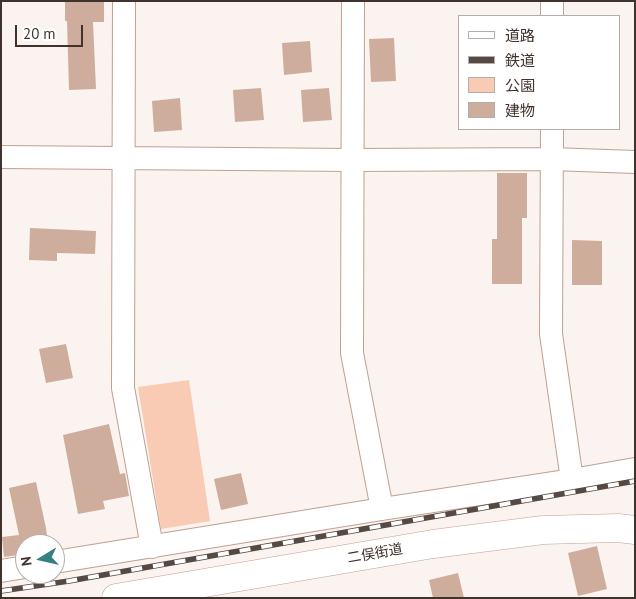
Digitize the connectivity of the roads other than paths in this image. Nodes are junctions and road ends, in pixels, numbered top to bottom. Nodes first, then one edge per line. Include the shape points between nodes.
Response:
1 (124, 1) edge
2 (353, 1) edge
3 (552, 1) edge
4 (552, 15) edge
5 (552, 130) edge
6 (1, 157) edge
7 (124, 158) junction
8 (552, 159) junction
9 (352, 160) junction
10 (635, 162) edge
11 (635, 469) edge
12 (572, 480) junction
13 (382, 509) junction
14 (635, 530) edge
15 (152, 547) junction
16 (65, 560) edge
17 (15, 569) edge
18 (1, 571) edge
19 (128, 597) edge

1 - 7 street
2 - 9 street
3 - 4 street
5 - 8 street
6 - 7 street
7 - 9 street
7 - 15 street via 123,388
8 - 9 street
8 - 10 street
8 - 12 street via 551,334
9 - 13 street via 352,353
11 - 12 street
12 - 13 street
13 - 15 street
14 - 19 street, 二俣街道 via 543,530 451,541
15 - 16 street
17 - 18 street

